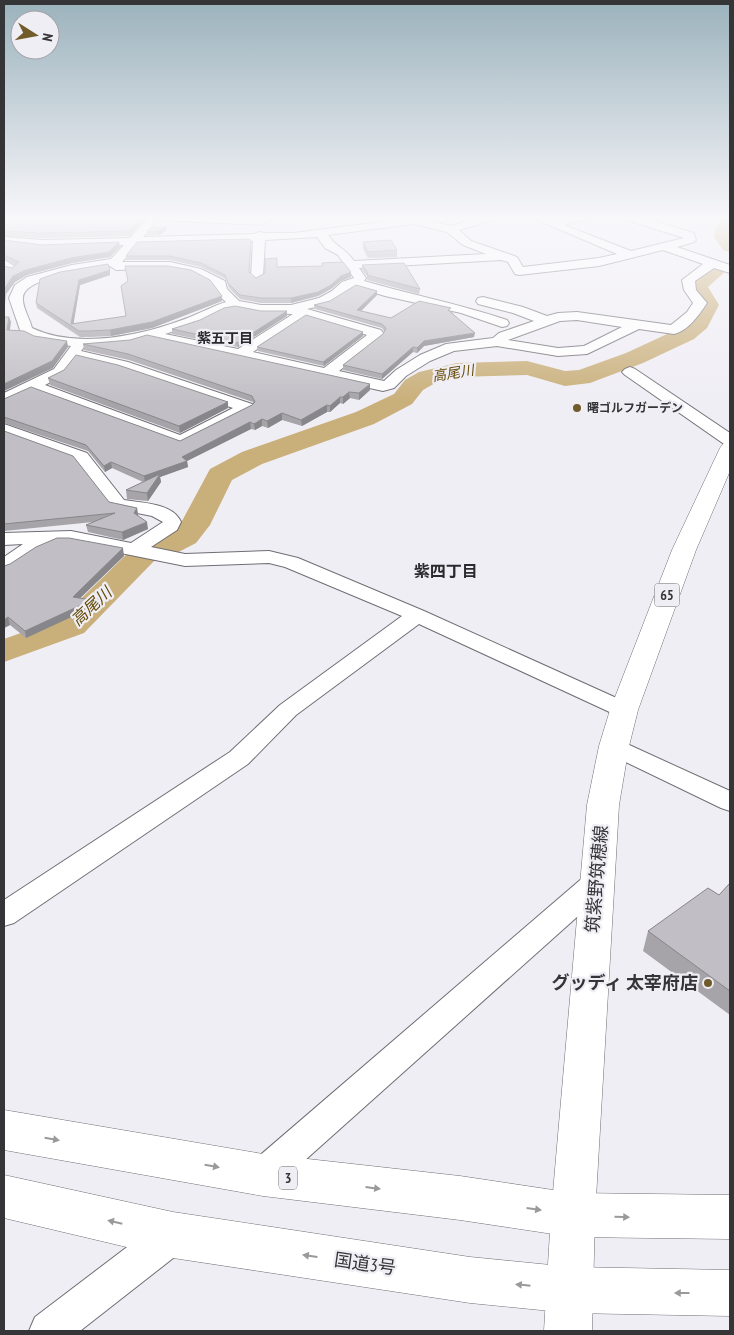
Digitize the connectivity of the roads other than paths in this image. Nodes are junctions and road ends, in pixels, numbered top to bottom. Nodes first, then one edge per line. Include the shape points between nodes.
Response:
1 (37, 278) edge
2 (212, 278) edge
3 (360, 278) edge
4 (690, 278) edge
5 (357, 283) junction
6 (483, 301) dead end
7 (235, 304) junction
8 (297, 311) junction
9 (547, 320) junction
10 (502, 323) dead end
11 (636, 325) junction
12 (520, 330) junction
13 (149, 335) junction
14 (483, 336) dead end
15 (497, 342) junction
16 (77, 349) junction
17 (241, 354) junction
18 (630, 372) dead end
19 (326, 374) junction
20 (33, 386) junction
21 (4, 399) edge
22 (4, 429) edge
23 (729, 453) edge
24 (47, 537) junction
25 (4, 539) edge
26 (136, 549) junction
27 (4, 566) edge
28 (418, 615) junction
29 (624, 710) junction
30 (614, 746) junction
31 (730, 802) edge
32 (596, 882) junction
33 (4, 915) edge
34 (4, 1130) edge
35 (263, 1175) junction
36 (4, 1197) edge
37 (573, 1215) junction
38 (730, 1217) edge
39 (173, 1236) junction
40 (730, 1293) edge
41 (570, 1310) edge
42 (49, 1331) edge

1 - 16 street via 20,288 16,298 26,330
2 - 7 street
3 - 5 street
4 - 11 street via 690,290 700,302 674,330
5 - 8 street
5 - 10 street via 466,310
6 - 9 street
7 - 8 street
7 - 13 street
8 - 17 street
8 - 19 street via 377,334
9 - 11 street via 577,316
9 - 12 street
11 - 15 street via 587,350 558,352
12 - 14 street via 487,338
12 - 15 street
13 - 16 street
13 - 17 street
15 - 19 street via 451,347 438,352 401,373 389,385
16 - 20 street via 59,372
16 - 20 street via 246,407 181,441
17 - 19 street
18 - 23 street
20 - 21 street
22 - 26 street via 81,457 118,504 157,511 170,517 170,526
23 - 29 main road, 筑紫野筑穂線 / 65 via 684,550
24 - 25 street
24 - 26 street via 71,537
24 - 27 street
26 - 28 street via 185,560 269,557 291,562
28 - 29 street
28 - 33 street via 288,710 239,758
29 - 30 main road, 筑紫野筑穂線 / 65
30 - 31 street
30 - 32 main road, 筑紫野筑穂線 / 65 via 603,805
32 - 35 street
32 - 37 main road, 筑紫野筑穂線 / 65
34 -> 35 main road, 3
35 -> 37 main road, 3
39 -> 36 main road, 国道3号
37 -> 38 main road, 3
37 - 41 main road, 筑紫野筑穂線 / 65
41 -> 39 main road, 国道3号 via 470,1280
39 - 42 street
40 -> 41 main road, 国道3号 via 659,1294

